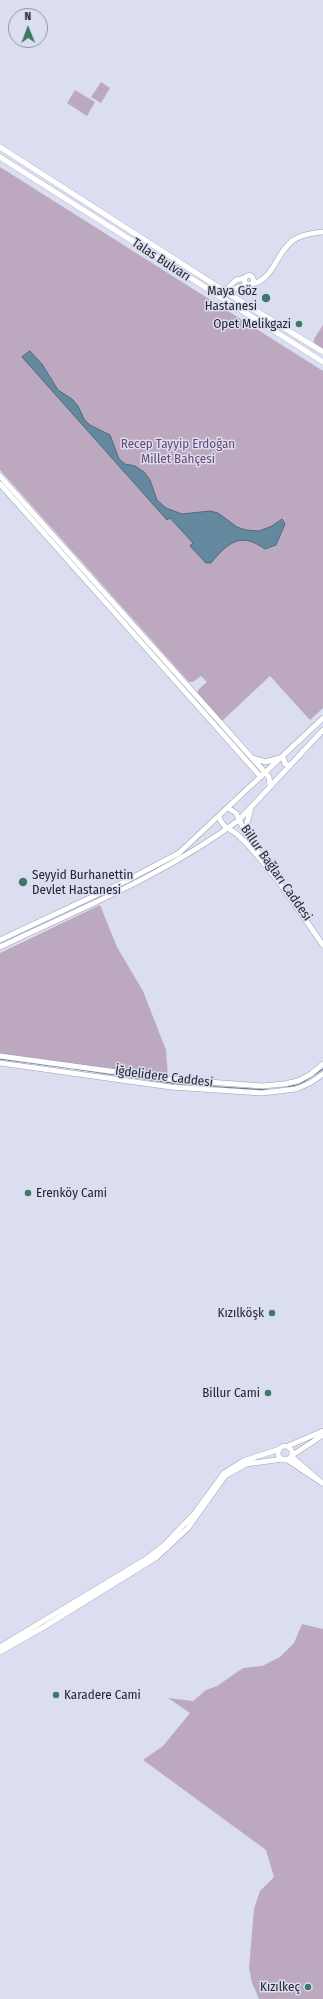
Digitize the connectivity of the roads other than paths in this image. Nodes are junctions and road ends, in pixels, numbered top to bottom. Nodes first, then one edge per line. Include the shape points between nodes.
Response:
1 (0, 147) edge
2 (0, 157) edge
3 (0, 160) edge
4 (323, 233) edge
5 (253, 277) junction
6 (245, 278) junction
7 (262, 280) junction
8 (249, 284) junction
9 (227, 293) junction
10 (323, 352) edge
11 (323, 362) edge
12 (323, 365) edge
13 (0, 476) edge
14 (0, 484) edge
15 (323, 718) edge
16 (323, 730) edge
17 (283, 757) junction
18 (251, 758) junction
19 (290, 766) junction
20 (263, 775) junction
21 (270, 786) junction
22 (251, 807) junction
23 (228, 808) junction
24 (219, 817) junction
25 (239, 820) junction
26 (227, 829) junction
27 (246, 834) junction
28 (0, 940) edge
29 (322, 942) edge
30 (0, 947) edge
31 (0, 1056) edge
32 (0, 1063) edge
33 (323, 1064) edge
34 (323, 1074) edge
35 (323, 1431) edge
36 (323, 1435) edge
37 (288, 1446) junction
38 (280, 1449) junction
39 (291, 1456) junction
40 (284, 1459) junction
41 (323, 1483) edge
42 (0, 1646) edge
43 (0, 1652) edge

1 - 9 main road, Talas Bulvarı
2 - 11 main road, Talas Bulvarı
3 - 12 main road
4 - 7 street via 302,236 290,243
5 - 6 street via 249,275
5 - 7 street
5 - 8 street via 254,280
6 - 8 street via 244,281
6 - 9 street via 236,280
7 - 8 street
8 - 9 street
9 - 10 main road, Talas Bulvarı
13 - 18 street
14 - 20 street
15 - 17 street
16 - 19 street
17 - 18 street via 266,762
17 - 19 street via 285,764
17 - 20 street
18 - 20 street
19 - 21 street
20 - 21 street via 270,778
20 - 23 street
21 - 22 street
22 - 25 street
22 - 27 street
23 - 24 street
23 - 25 street, Billur Bağları Caddesi via 236,813
24 - 26 street, Billur Bağları Caddesi
24 - 28 street via 173,856
25 - 26 street
25 - 27 street, Billur Bağları Caddesi
26 - 29 street, Billur Bağları Caddesi via 240,836 272,874
26 - 30 street via 189,854 138,882
27 - 29 street, Billur Bağları Caddesi
31 - 33 street, İğdelidere Caddesi via 171,1080 262,1086 298,1081
32 - 34 street, İğdelidere Caddesi via 179,1088 262,1093 296,1089
35 - 37 street
36 - 39 street
37 - 38 street
37 - 39 street via 291,1449
38 - 40 street via 279,1455
38 - 42 street via 231,1467 217,1480 194,1514 164,1545 146,1559
39 - 40 street
39 - 41 street
40 - 41 street
40 - 43 street via 246,1464 225,1476 188,1528 157,1557

